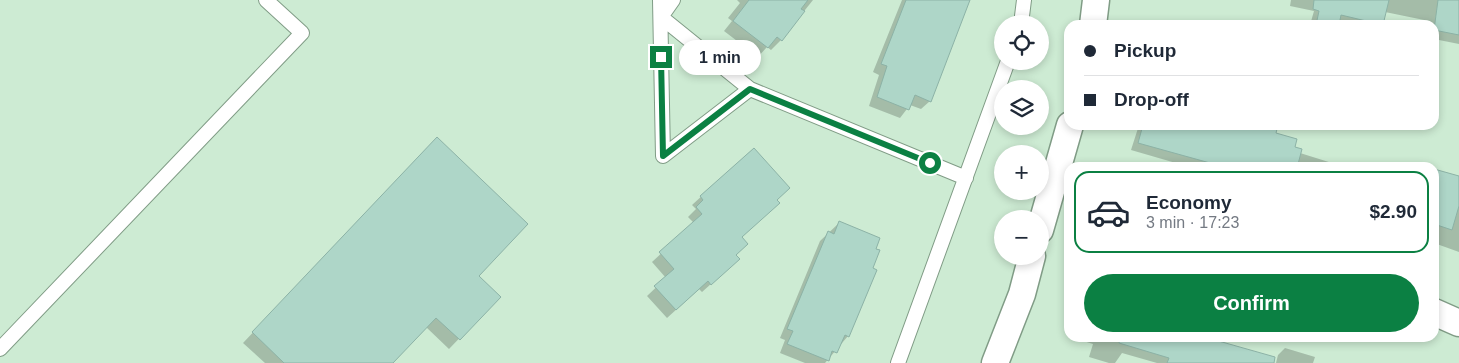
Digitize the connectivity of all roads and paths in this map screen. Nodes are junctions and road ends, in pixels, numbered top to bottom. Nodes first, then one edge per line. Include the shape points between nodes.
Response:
1 (266, 0) edge
2 (660, 0) edge
3 (673, 0) edge
4 (1024, 0) edge
5 (1096, 0) edge
6 (1022, 15) edge
7 (661, 18) junction
8 (1094, 20) edge
9 (1005, 70) edge
10 (750, 89) junction
11 (1069, 130) edge
12 (1065, 162) edge
13 (1064, 166) edge
14 (966, 178) junction
15 (1058, 206) edge
16 (1049, 218) edge
17 (1030, 265) edge
18 (1439, 314) edge
19 (1459, 323) edge
20 (0, 349) edge
21 (898, 363) edge
22 (995, 363) edge

1 - 20 lane via 302,33
2 - 7 lane
3 - 7 lane
4 - 6 lane
5 - 8 street
7 - 10 lane
7 - 10 lane via 663,156
9 - 14 lane
10 - 14 lane
11 - 12 street
13 - 15 street
14 - 21 lane
15 - 16 street
17 - 22 street
18 - 19 street

